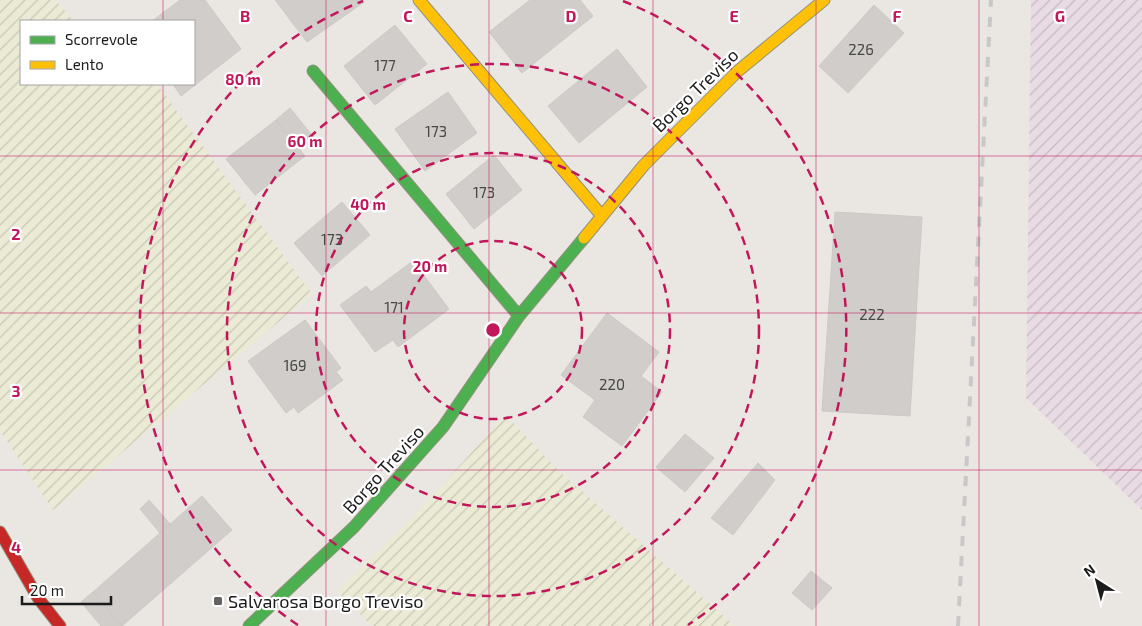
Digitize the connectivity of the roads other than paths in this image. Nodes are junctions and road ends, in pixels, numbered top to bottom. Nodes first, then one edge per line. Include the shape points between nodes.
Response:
1 (419, 0) edge
2 (824, 0) edge
3 (313, 71) dead end
4 (602, 216) junction
5 (519, 316) junction
6 (0, 532) edge
7 (38, 598) junction
8 (46, 626) edge
9 (60, 626) edge
10 (250, 626) edge

1 - 4 street
2 - 4 street, Borgo Treviso via 738,71 644,165
3 - 5 street
4 - 5 street, Borgo Treviso
5 - 10 street, Borgo Treviso via 443,427 354,527
6 - 7 street
7 - 8 street
7 - 9 street

